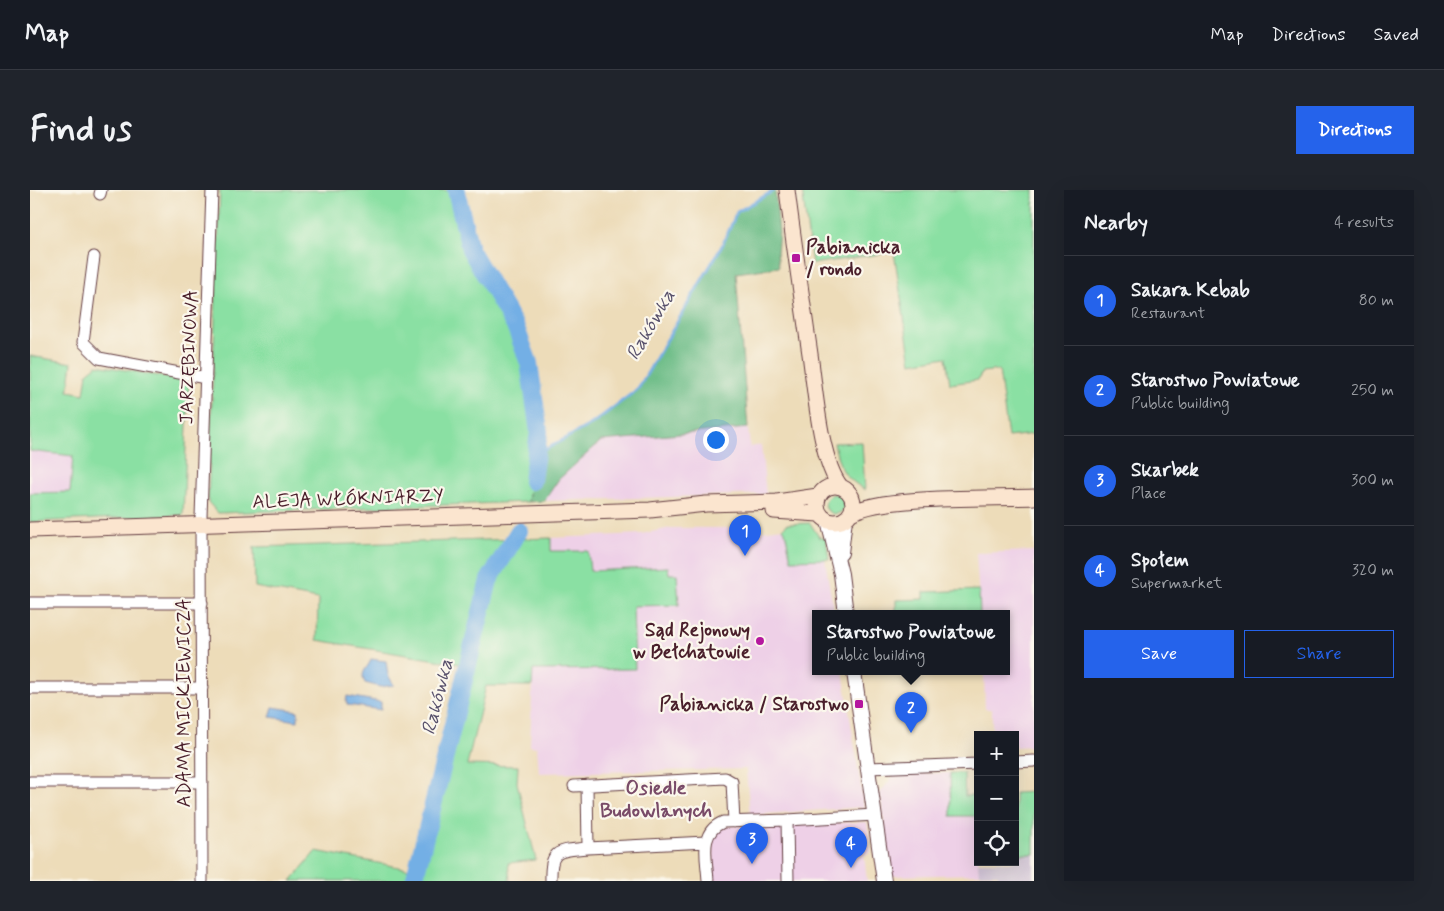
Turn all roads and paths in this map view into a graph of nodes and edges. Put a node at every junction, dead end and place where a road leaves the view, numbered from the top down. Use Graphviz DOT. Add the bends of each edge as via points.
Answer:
graph roads {
  1 [pos="212,190"];
  2 [pos="787,190"];
  3 [pos="94,257"];
  4 [pos="206,378"];
  5 [pos="818,410"];
  6 [pos="846,491"];
  7 [pos="821,493"];
  8 [pos="1034,498"];
  9 [pos="899,502"];
  10 [pos="668,509"];
  11 [pos="848,516"];
  12 [pos="823,518"];
  13 [pos="201,524"];
  14 [pos="30,530"];
  15 [pos="841,574"];
  16 [pos="30,603"];
  17 [pos="202,603"];
  18 [pos="846,610"];
  19 [pos="854,675"];
  20 [pos="30,688"];
  21 [pos="202,688"];
  22 [pos="1034,761"];
  23 [pos="1019,762"];
  24 [pos="974,764"];
  25 [pos="868,768"];
  26 [pos="30,782"];
  27 [pos="202,782"];
  28 [pos="587,785"];
  29 [pos="574,786"];
  30 [pos="875,814"];
  31 [pos="787,820"];
  32 [pos="734,822"];
  33 [pos="706,842"];
  34 [pos="588,848"];
  35 [pos="202,881"];
  36 [pos="551,881"];
  37 [pos="708,881"];
  38 [pos="788,881"];
  39 [pos="881,881"];
  1 -- 4 [label="street, JARZĘBINOWA"];
  2 -- 5 [label="main road"];
  3 -- 4 [label="street" via="83,342 99,358"];
  4 -- 13 [label="street, JARZĘBINOWA"];
  5 -- 6 [label="main road" via="829,461 836,480"];
  5 -- 7 [label="main road"];
  6 -- 7 [label="main road" via="829,487"];
  6 -- 9 [label="main road"];
  6 -- 11 [label="main road" via="853,505"];
  7 -- 10 [label="main road, ALEJA WŁÓKNIARZY" via="778,502 706,504"];
  7 -- 12 [label="main road" via="816,502"];
  8 -- 9 [label="main road"];
  9 -- 11 [label="main road" via="859,508"];
  10 -- 12 [label="main road, ALEJA WŁÓKNIARZY" via="799,511"];
  10 -- 13 [label="main road, ALEJA WŁÓKNIARZY"];
  11 -- 12 [label="main road" via="838,522"];
  11 -- 15 [label="street" via="842,536"];
  12 -- 15 [label="street"];
  13 -- 14 [label="main road, ALEJA WŁÓKNIARZY"];
  13 -- 17 [label="street, ADAMA MICKIEWICZA"];
  15 -- 18 [label="street"];
  16 -- 17 [label="street"];
  17 -- 21 [label="street, ADAMA MICKIEWICZA"];
  19 -- 25 [label="street"];
  20 -- 21 [label="street"];
  21 -- 27 [label="street, ADAMA MICKIEWICZA"];
  22 -- 23 [label="street"];
  24 -- 25 [label="street"];
  25 -- 30 [label="street"];
  26 -- 27 [label="street"];
  27 -- 35 [label="street, ADAMA MICKIEWICZA"];
  28 -- 29 [label="street"];
  28 -- 32 [label="street" via="724,778 732,782"];
  28 -- 34 [label="street"];
  30 -- 31 [label="street"];
  30 -- 39 [label="street"];
  31 -- 32 [label="street"];
  31 -- 38 [label="street"];
  32 -- 33 [label="street" via="716,825 707,834"];
  33 -- 34 [label="street"];
  33 -- 37 [label="street"];
  34 -- 36 [label="street" via="555,855 550,863"];
}
